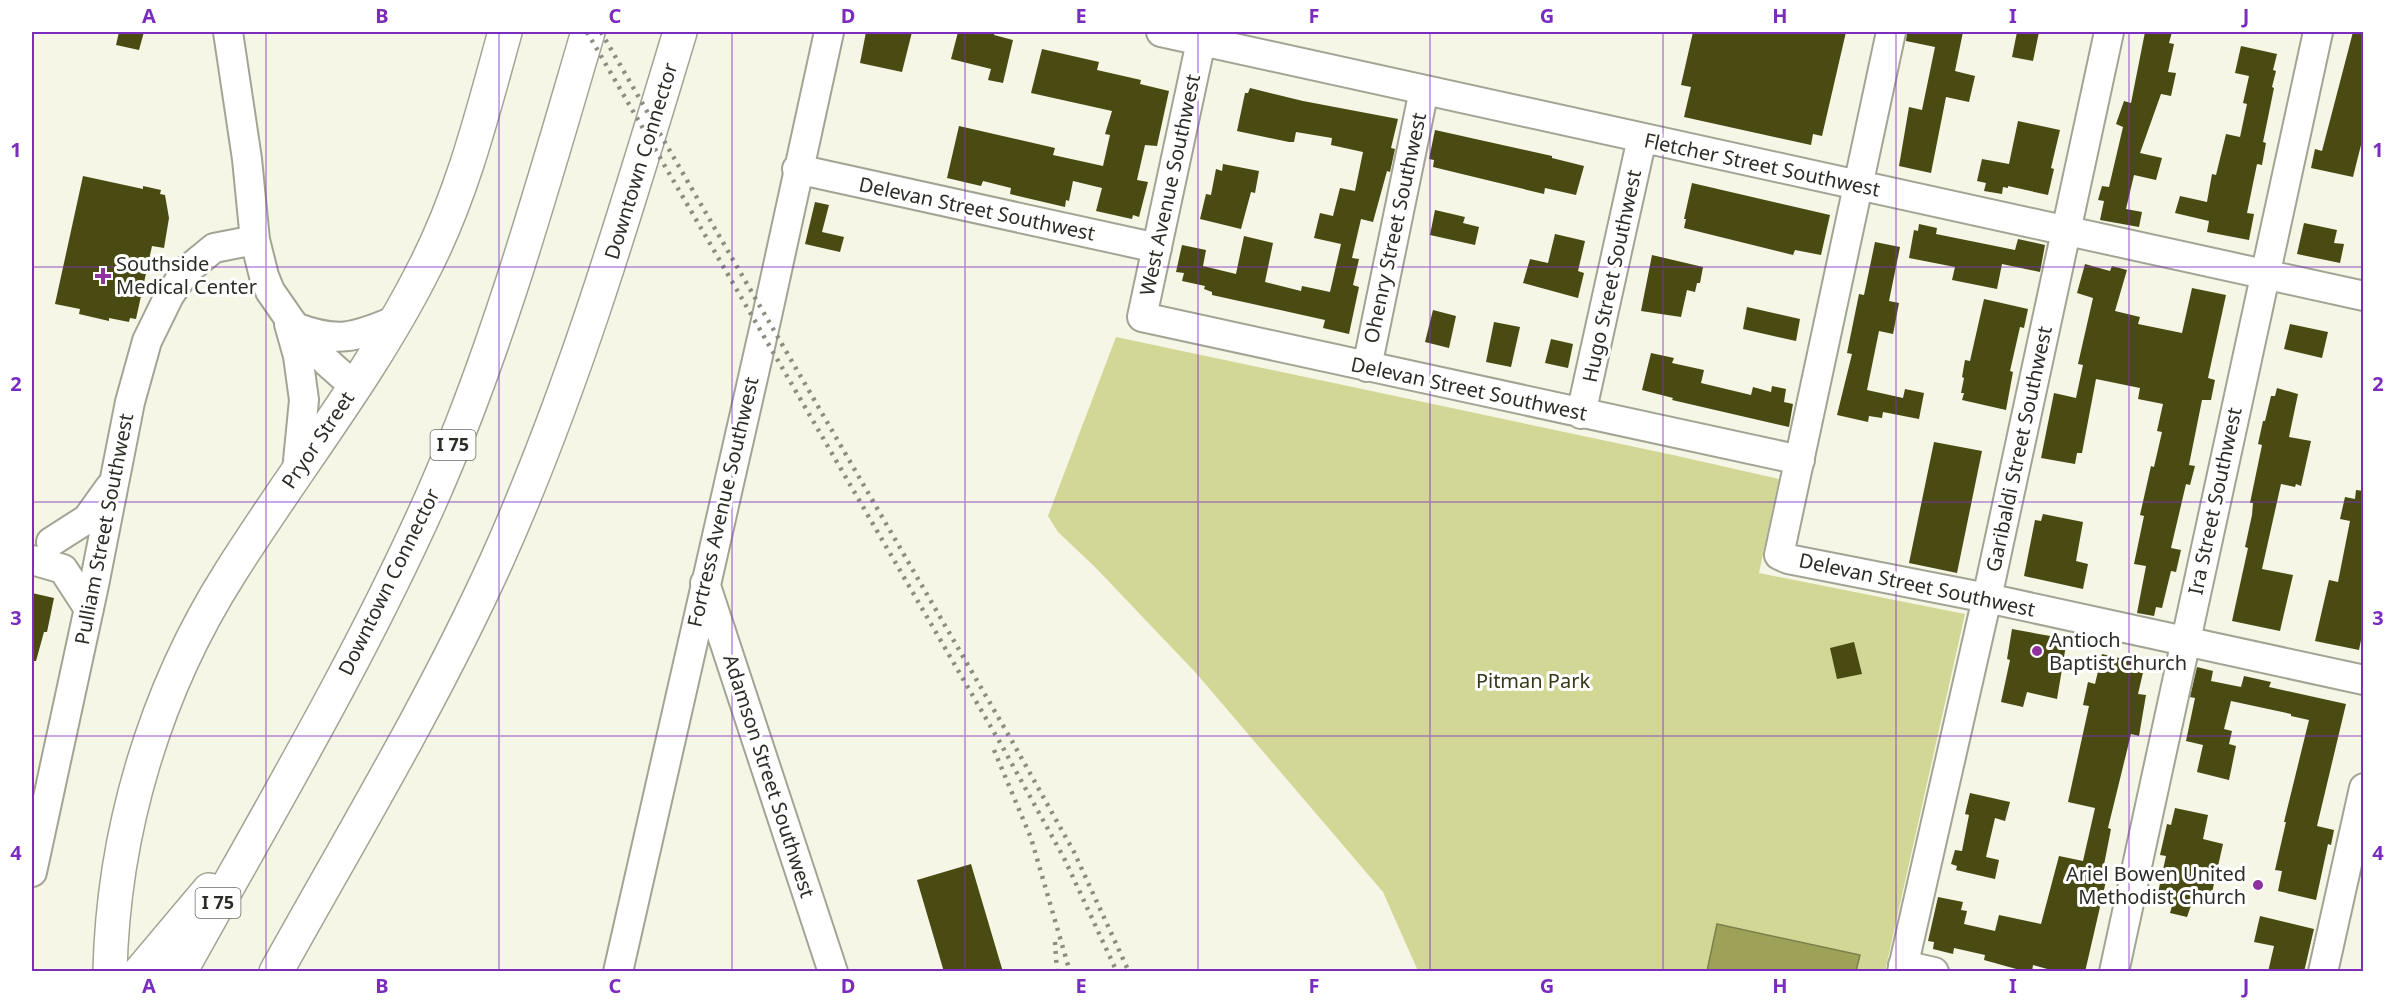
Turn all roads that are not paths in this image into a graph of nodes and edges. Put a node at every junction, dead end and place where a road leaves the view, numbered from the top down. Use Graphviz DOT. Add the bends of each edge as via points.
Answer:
graph roads {
  1 [pos="228,32"];
  2 [pos="505,32"];
  3 [pos="588,32"];
  4 [pos="680,32"];
  5 [pos="828,32"];
  6 [pos="1161,32"];
  7 [pos="1891,32"];
  8 [pos="2109,32"];
  9 [pos="2318,32"];
  10 [pos="1202,36"];
  11 [pos="1424,90"];
  12 [pos="1642,138"];
  13 [pos="797,169"];
  14 [pos="1858,186"];
  15 [pos="2065,232"];
  16 [pos="255,240"];
  17 [pos="1157,248"];
  18 [pos="2264,275"];
  19 [pos="2364,297"];
  20 [pos="394,321"];
  21 [pos="291,322"];
  22 [pos="1234,338"];
  23 [pos="1367,367"];
  24 [pos="354,386"];
  25 [pos="1581,414"];
  26 [pos="1800,460"];
  27 [pos="297,471"];
  28 [pos="115,480"];
  29 [pos="102,544"];
  30 [pos="38,548"];
  31 [pos="705,581"];
  32 [pos="1987,598"];
  33 [pos="89,609"];
  34 [pos="2185,642"];
  35 [pos="2364,680"];
  36 [pos="2364,788"];
  37 [pos="257,834"];
  38 [pos="32,872"];
  39 [pos="1902,968"];
  40 [pos="110,972"];
  41 [pos="140,972"];
  42 [pos="180,972"];
  43 [pos="276,972"];
  44 [pos="618,972"];
  45 [pos="833,972"];
  46 [pos="1934,972"];
  47 [pos="2114,972"];
  48 [pos="2323,972"];
  1 -- 16 [label="street"];
  2 -- 20 [label="main road, Pryor Street" via="461,182 426,266"];
  3 -- 37 [label="main road, Downtown Connector / I 75" via="525,243 473,394 432,495 355,654"];
  4 -- 43 [label="main road, Downtown Connector" via="584,341 519,509 429,696"];
  5 -- 13 [label="street, Fortress Avenue Southwest"];
  6 -- 10 [label="street, Fletcher Street Southwest"];
  7 -- 14 [label="street"];
  8 -- 15 [label="street, Garibaldi Street Southwest"];
  9 -- 18 [label="street, Ira Street Southwest"];
  10 -- 11 [label="street, Fletcher Street Southwest"];
  10 -- 17 [label="street, West Avenue Southwest"];
  11 -- 12 [label="street, Fletcher Street Southwest"];
  11 -- 23 [label="street, Ohenry Street Southwest"];
  12 -- 14 [label="street, Fletcher Street Southwest"];
  12 -- 25 [label="street, Hugo Street Southwest"];
  13 -- 17 [label="street, Delevan Street Southwest"];
  13 -- 31 [label="street, Fortress Avenue Southwest"];
  14 -- 15 [label="street, Fletcher Street Southwest"];
  14 -- 26 [label="street"];
  15 -- 18 [label="street, Fletcher Street Southwest"];
  15 -- 32 [label="street, Garibaldi Street Southwest"];
  16 -- 21 [label="street" via="270,291"];
  16 -- 28 [label="street, Pulliam Street Southwest" via="214,248 186,271 169,296 147,341"];
  17 -- 22 [label="street, West Avenue Southwest" via="1142,317"];
  18 -- 19 [label="street, Fletcher Street Southwest"];
  18 -- 34 [label="street, Ira Street Southwest"];
  20 -- 21 [label="street" via="364,334 339,338 314,334"];
  20 -- 24 [label="main road, Pryor Street"];
  21 -- 24 [label="street"];
  21 -- 27 [label="street" via="304,400"];
  22 -- 23 [label="street, Delevan Street Southwest"];
  23 -- 25 [label="street, Delevan Street Southwest"];
  24 -- 27 [label="main road, Pryor Street"];
  25 -- 26 [label="street, Delevan Street Southwest"];
  26 -- 32 [label="street, Delevan Street Southwest" via="1779,555"];
  27 -- 40 [label="main road, Pryor Street" via="228,575 163,708 122,846"];
  28 -- 29 [label="street, Pulliam Street Southwest"];
  28 -- 30 [label="street" via="87,519"];
  29 -- 30 [label="street"];
  29 -- 33 [label="street, Pulliam Street Southwest"];
  30 -- 33 [label="street" via="63,569"];
  31 -- 44 [label="street, Fortress Avenue Southwest"];
  31 -- 45 [label="street, Adamson Street Southwest"];
  32 -- 34 [label="street, Delevan Street Southwest"];
  32 -- 39 [label="street, Garibaldi Street Southwest"];
  33 -- 38 [label="street, Pulliam Street Southwest"];
  34 -- 35 [label="street, Delevan Street Southwest"];
  34 -- 47 [label="street, Ira Street Southwest"];
  36 -- 48 [label="street"];
  37 -- 41 [label="main road"];
  37 -- 42 [label="main road, Downtown Connector / I 75"];
  39 -- 46 [label="street"];
}
